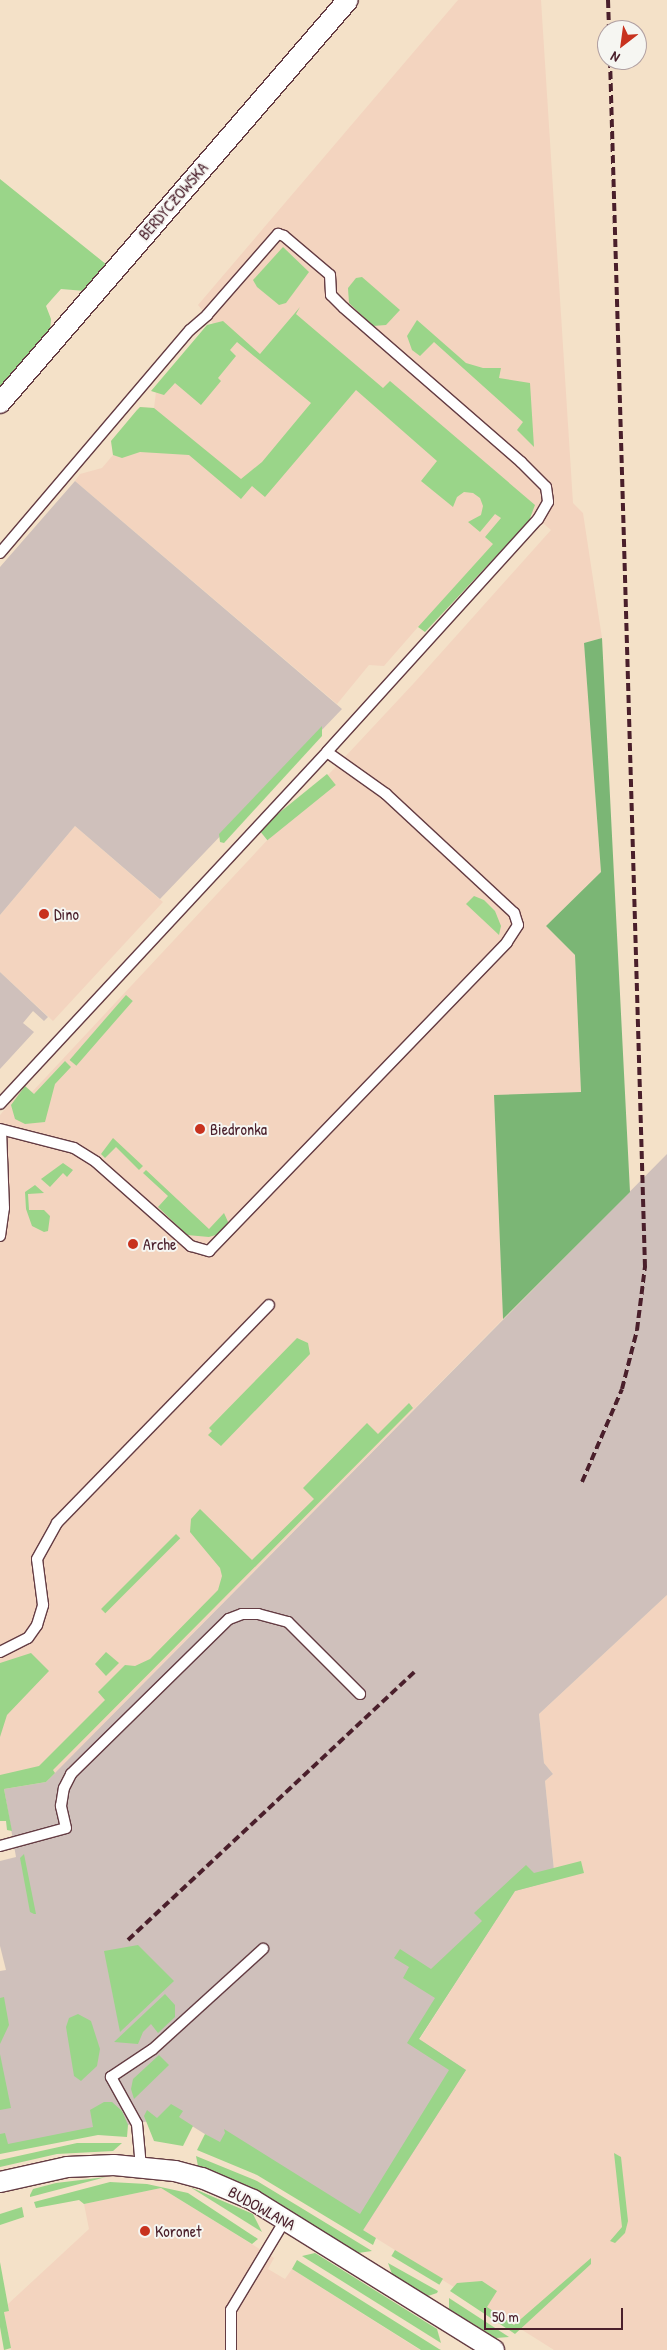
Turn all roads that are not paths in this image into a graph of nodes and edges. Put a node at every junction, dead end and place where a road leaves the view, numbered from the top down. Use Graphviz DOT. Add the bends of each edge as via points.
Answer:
graph roads {
  1 [pos="348,0"];
  2 [pos="0,403"];
  3 [pos="0,553"];
  4 [pos="327,752"];
  5 [pos="0,1104"];
  6 [pos="0,1130"];
  7 [pos="0,1236"];
  8 [pos="269,1305"];
  9 [pos="0,1652"];
  10 [pos="360,1694"];
  11 [pos="0,1846"];
  12 [pos="263,1949"];
  13 [pos="141,2166"];
  14 [pos="0,2182"];
  15 [pos="285,2220"];
  16 [pos="232,2350"];
  17 [pos="494,2350"];
  1 -- 2 [label="street, BERDYCZOWSKA"];
  3 -- 4 [label="lane" via="274,236 284,236 330,275 331,295 344,308 546,487 548,502 538,519"];
  4 -- 5 [label="lane"];
  4 -- 6 [label="lane" via="386,794 514,913 518,925 507,942 209,1251 191,1246 96,1162 74,1148"];
  6 -- 7 [label="lane" via="4,1208"];
  8 -- 9 [label="lane" via="57,1523 37,1559 43,1605 37,1625 28,1638"];
  10 -- 11 [label="lane" via="288,1622 258,1614 236,1616 71,1774 64,1788 61,1806 66,1828"];
  12 -- 13 [label="lane" via="153,2049 111,2077 137,2124"];
  13 -- 14 [label="street, BUDOWLANA" via="68,2167"];
  13 -- 15 [label="street, BUDOWLANA" via="175,2171 228,2188"];
  15 -- 16 [label="lane" via="231,2310"];
  15 -- 17 [label="street, BUDOWLANA"];
}
